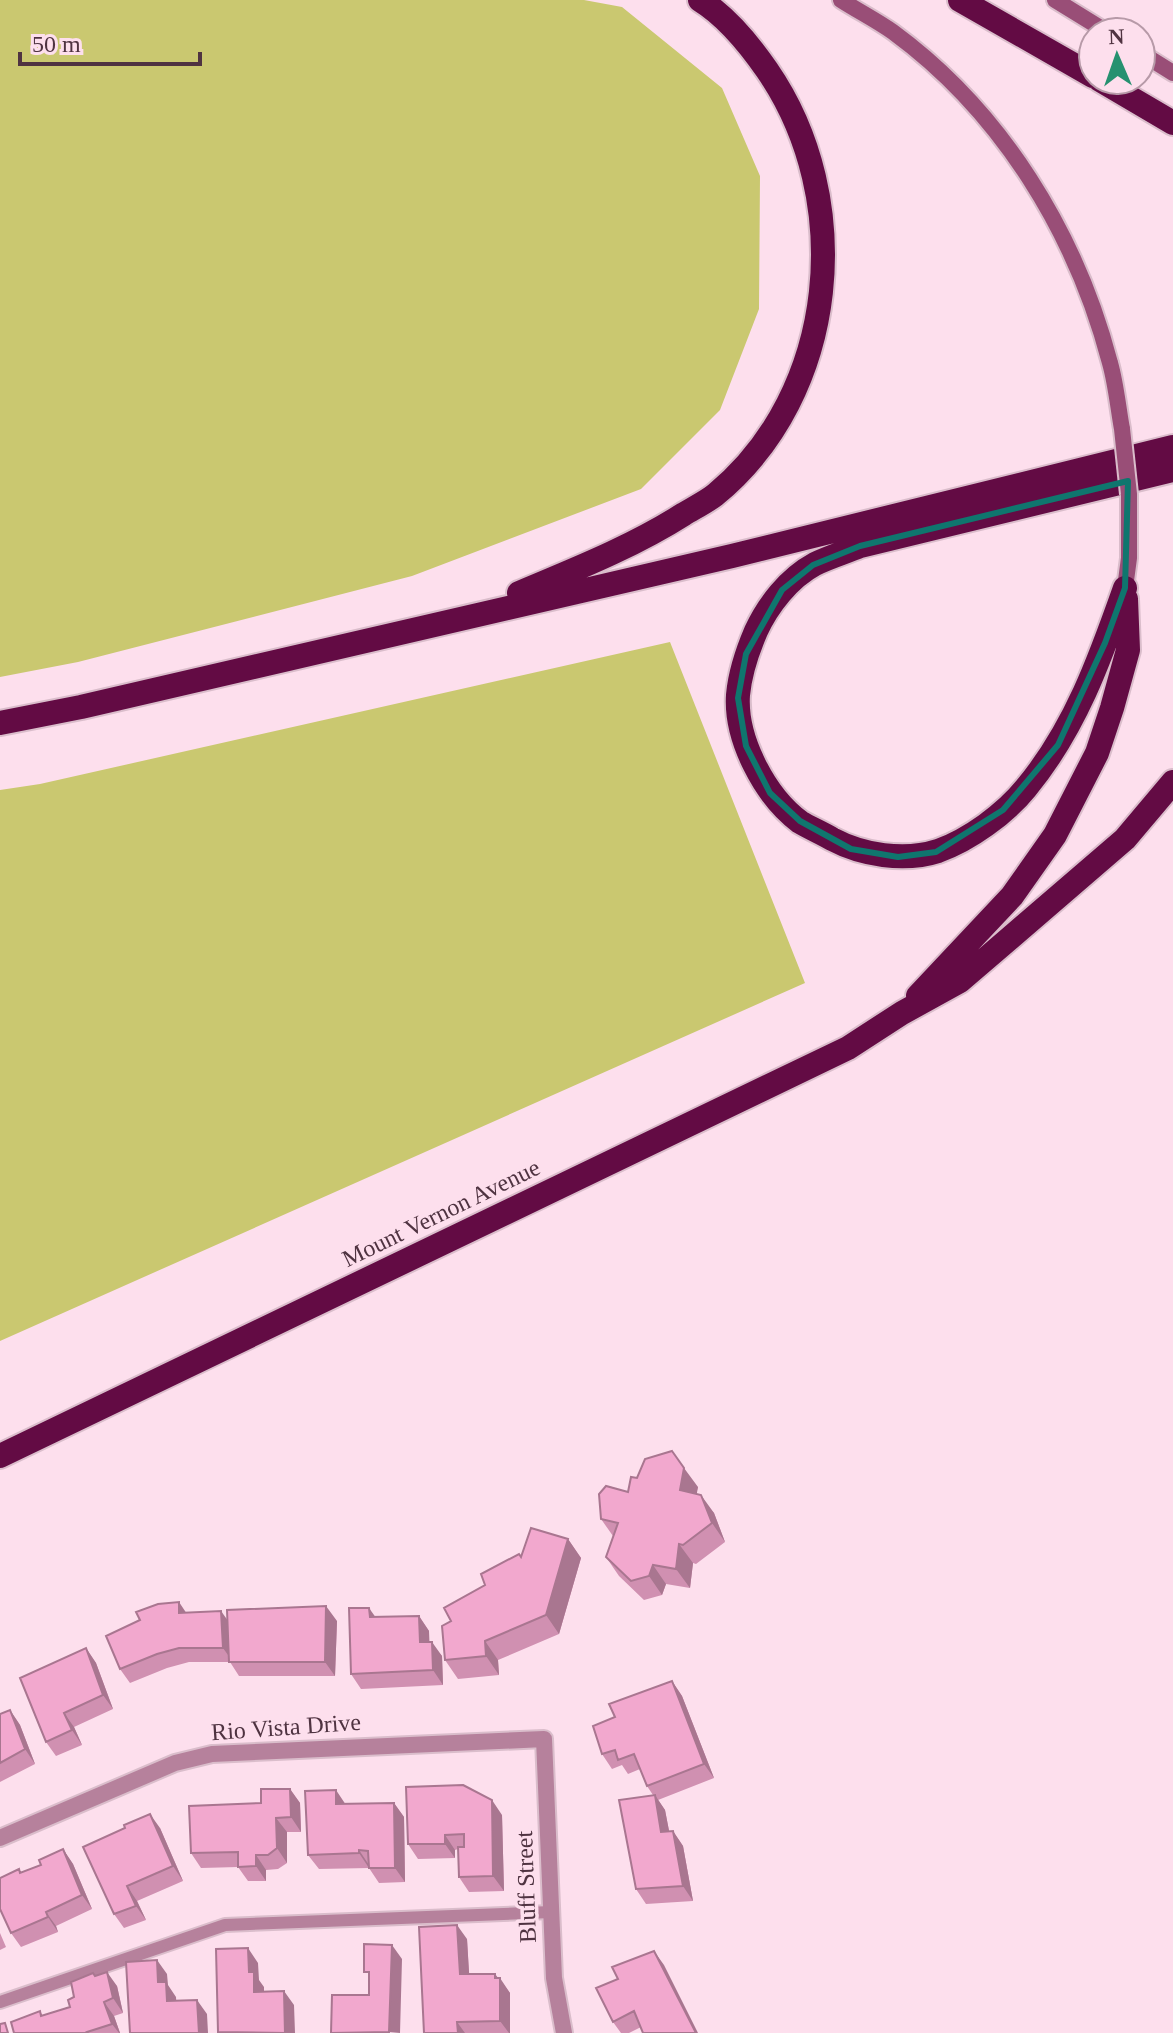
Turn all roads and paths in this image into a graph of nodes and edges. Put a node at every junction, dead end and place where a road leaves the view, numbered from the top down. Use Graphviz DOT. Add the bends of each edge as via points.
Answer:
graph roads {
  1 [pos="700,0"];
  2 [pos="841,0"];
  3 [pos="960,0"];
  4 [pos="1055,0"];
  5 [pos="1081,16"];
  6 [pos="1077,67"];
  7 [pos="1127,96"];
  8 [pos="1173,123"];
  9 [pos="1173,447"];
  10 [pos="1173,470"];
  11 [pos="1125,588"];
  12 [pos="253,666"];
  13 [pos="0,723"];
  14 [pos="1173,782"];
  15 [pos="902,1013"];
  16 [pos="0,1456"];
  17 [pos="544,1739"];
  18 [pos="0,1838"];
  19 [pos="551,1912"];
  20 [pos="0,2002"];
  21 [pos="564,2033"];
  1 -- 12 [label="highway" via="752,49 778,86 797,122 820,204 822,296 797,384 776,424 714,495 648,537 599,560 517,593"];
  2 -- 11 [label="main road, bridge" via="893,32 954,83 1011,149 1043,199 1085,284 1111,364 1122,429 1129,494"];
  3 -- 6 [label="highway"];
  4 -- 5 [label="main road"];
  7 -- 8 [label="highway"];
  9 -- 12 [label="highway"];
  10 -- 11 [label="highway" via="860,546 813,565 782,590 746,654 738,698 746,746 770,793 800,821 851,849 898,857 936,852 1003,810 1058,745 1083,701"];
  11 -- 15 [label="highway" via="1128,650 1116,694 1097,753 1055,835 1012,896"];
  12 -- 13 [label="highway"];
  14 -- 15 [label="highway" via="1125,839 1022,929 960,981"];
  15 -- 16 [label="highway, Mount Vernon Avenue" via="848,1048"];
  17 -- 18 [label="street, Rio Vista Drive" via="212,1754 175,1763"];
  17 -- 19 [label="street, Bluff Street"];
  19 -- 20 [label="lane" via="225,1925"];
  19 -- 21 [label="street, Bluff Street" via="554,1978"];
}
